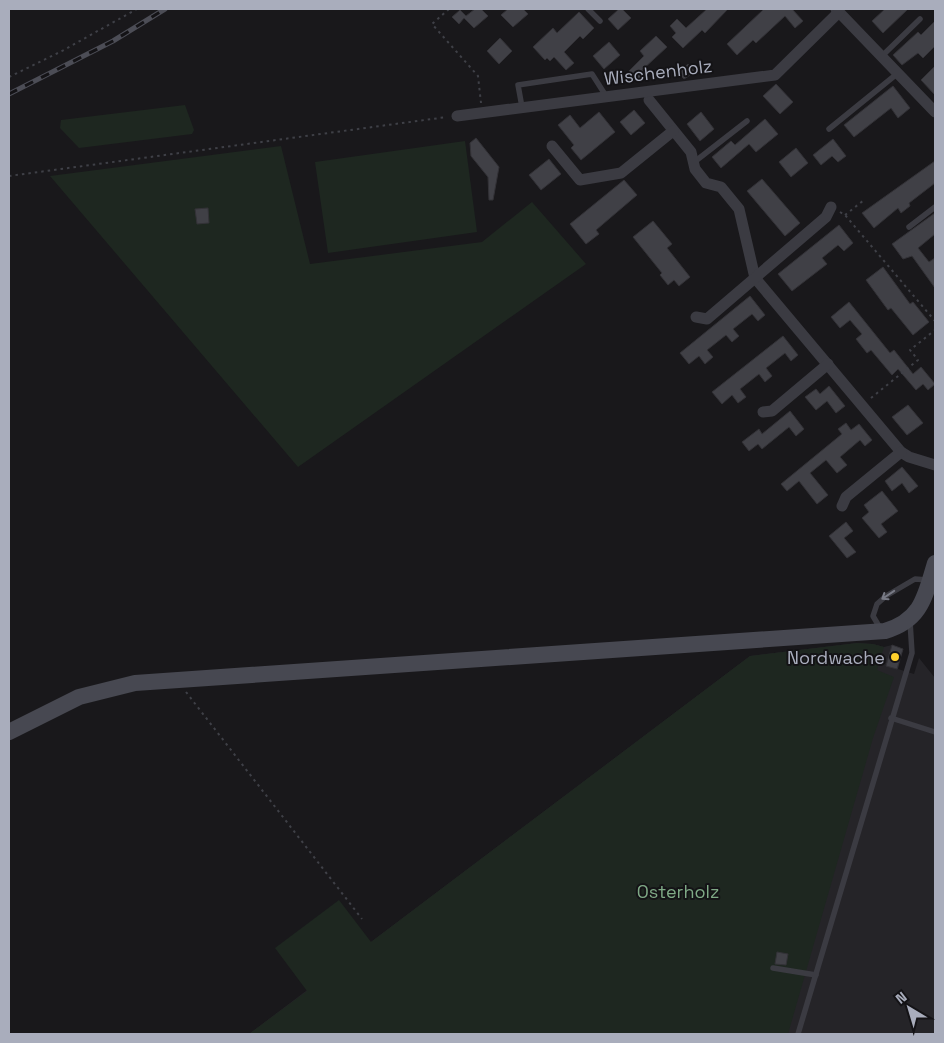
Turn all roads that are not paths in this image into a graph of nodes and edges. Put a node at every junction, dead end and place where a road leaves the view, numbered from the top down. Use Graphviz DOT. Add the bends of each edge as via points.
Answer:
graph roads {
  1 [pos="588,9"];
  2 [pos="838,10"];
  3 [pos="920,19"];
  4 [pos="600,21"];
  5 [pos="882,56"];
  6 [pos="898,73"];
  7 [pos="606,96"];
  8 [pos="649,100"];
  9 [pos="522,107"];
  10 [pos="935,112"];
  11 [pos="457,116"];
  12 [pos="747,121"];
  13 [pos="829,129"];
  14 [pos="673,131"];
  15 [pos="552,146"];
  16 [pos="694,163"];
  17 [pos="830,207"];
  18 [pos="935,207"];
  19 [pos="910,226"];
  20 [pos="755,278"];
  21 [pos="696,317"];
  22 [pos="828,364"];
  23 [pos="763,412"];
  24 [pos="901,452"];
  25 [pos="935,465"];
  26 [pos="842,506"];
  27 [pos="935,562"];
  28 [pos="933,583"];
  29 [pos="910,619"];
  30 [pos="884,632"];
  31 [pos="892,718"];
  32 [pos="9,732"];
  33 [pos="935,732"];
  34 [pos="773,968"];
  35 [pos="816,975"];
  36 [pos="798,1034"];
  1 -- 4 [label="lane"];
  2 -- 5 [label="street"];
  2 -- 7 [label="street, Wischenholz" via="774,74"];
  3 -- 5 [label="lane"];
  5 -- 6 [label="street"];
  6 -- 10 [label="street"];
  6 -- 13 [label="lane"];
  7 -- 9 [label="street, Wischenholz"];
  7 -- 9 [label="lane" via="592,74 518,85"];
  8 -- 14 [label="street"];
  9 -- 11 [label="street, Wischenholz"];
  12 -- 16 [label="lane"];
  14 -- 15 [label="street" via="621,174 580,180"];
  14 -- 16 [label="street" via="691,152"];
  16 -- 20 [label="street" via="706,183 721,188 739,209"];
  17 -- 20 [label="street" via="826,217"];
  18 -- 19 [label="lane"];
  20 -- 21 [label="street" via="707,319"];
  20 -- 22 [label="street"];
  22 -- 23 [label="street" via="772,411"];
  22 -- 24 [label="street"];
  24 -- 25 [label="street"];
  24 -- 26 [label="street" via="846,497"];
  27 -- 28 [label="main road"];
  28 -- 29 [label="main road" via="922,605"];
  28 -- 30 [label="lane, one-way" via="923,578 915,579 877,604 873,616"];
  29 -- 30 [label="main road"];
  29 -- 31 [label="lane" via="912,653"];
  30 -- 32 [label="main road" via="135,682 79,697"];
  31 -- 33 [label="lane"];
  31 -- 35 [label="lane"];
  34 -- 35 [label="lane"];
  35 -- 36 [label="lane"];
}
